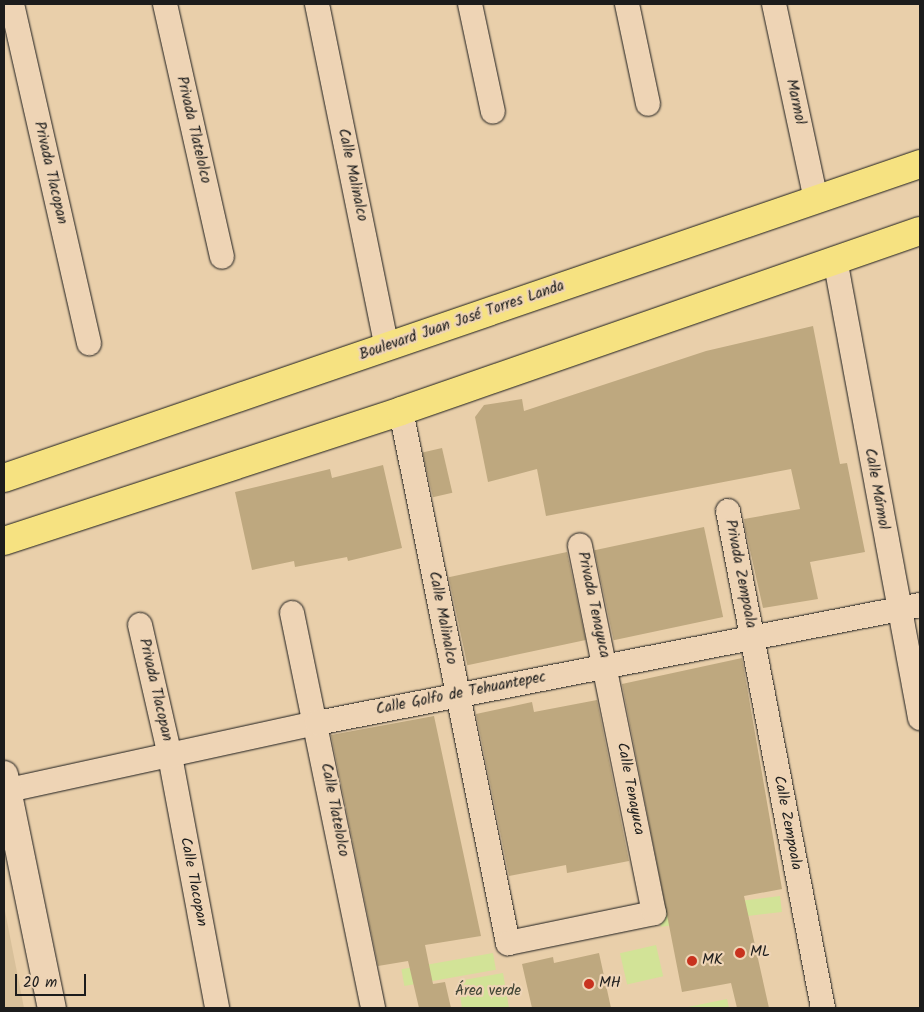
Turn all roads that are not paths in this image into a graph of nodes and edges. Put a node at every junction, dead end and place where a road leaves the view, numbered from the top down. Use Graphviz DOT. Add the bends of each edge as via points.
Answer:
graph roads {
  1 [pos="12,4"];
  2 [pos="165,4"];
  3 [pos="317,4"];
  4 [pos="470,4"];
  5 [pos="627,4"];
  6 [pos="774,4"];
  7 [pos="648,104"];
  8 [pos="493,112"];
  9 [pos="920,164"];
  10 [pos="816,200"];
  11 [pos="920,231"];
  12 [pos="222,256"];
  13 [pos="834,259"];
  14 [pos="89,342"];
  15 [pos="387,347"];
  16 [pos="401,411"];
  17 [pos="4,478"];
  18 [pos="728,511"];
  19 [pos="30,532"];
  20 [pos="4,541"];
  21 [pos="580,545"];
  22 [pos="4,563"];
  23 [pos="909,607"];
  24 [pos="292,613"];
  25 [pos="140,625"];
  26 [pos="752,638"];
  27 [pos="605,666"];
  28 [pos="457,695"];
  29 [pos="920,718"];
  30 [pos="317,723"];
  31 [pos="170,756"];
  32 [pos="5,785"];
  33 [pos="508,943"];
  34 [pos="52,1008"];
  35 [pos="217,1008"];
  36 [pos="373,1008"];
  37 [pos="823,1008"];
  1 -- 14 [label="street, Privada Tlacopan"];
  2 -- 12 [label="street, Privada Tlatelolco"];
  3 -- 15 [label="street, Calle Malinalco"];
  4 -- 8 [label="street"];
  5 -- 7 [label="street"];
  6 -- 10 [label="street, Marmol"];
  9 -- 10 [label="main road, Boulevard Juan José Torres Landa"];
  10 -- 15 [label="main road, Boulevard Juan José Torres Landa"];
  11 -- 13 [label="main road"];
  13 -- 16 [label="main road"];
  13 -- 23 [label="street, Calle Mármol"];
  15 -- 17 [label="main road, Boulevard Juan José Torres Landa"];
  16 -- 19 [label="main road"];
  16 -- 28 [label="street, Calle Malinalco"];
  18 -- 26 [label="street, Privada Zempoala"];
  19 -- 20 [label="main road"];
  19 -- 22 [label="main road"];
  21 -- 27 [label="street, Privada Tenayuca"];
  23 -- 26 [label="street, Calle Golfo de Tehuantepec"];
  23 -- 29 [label="street, Calle Mármol"];
  24 -- 30 [label="street, Calle Tlatelolco"];
  25 -- 31 [label="street, Privada Tlacopan"];
  26 -- 27 [label="street, Calle Golfo de Tehuantepec"];
  26 -- 37 [label="street, Calle Zempoala"];
  27 -- 28 [label="street, Calle Golfo de Tehuantepec"];
  27 -- 33 [label="street, Calle Tenayuca" via="654,913"];
  28 -- 30 [label="street, Calle Golfo de Tehuantepec"];
  28 -- 33 [label="street, Calle Malinalco"];
  30 -- 31 [label="street, Calle Golfo de Tehuantepec"];
  30 -- 36 [label="street, Calle Tlatelolco"];
  31 -- 32 [label="street, Calle Golfo de Tehuantepec"];
  31 -- 35 [label="street, Calle Tlacopan"];
  32 -- 34 [label="street"];
}
